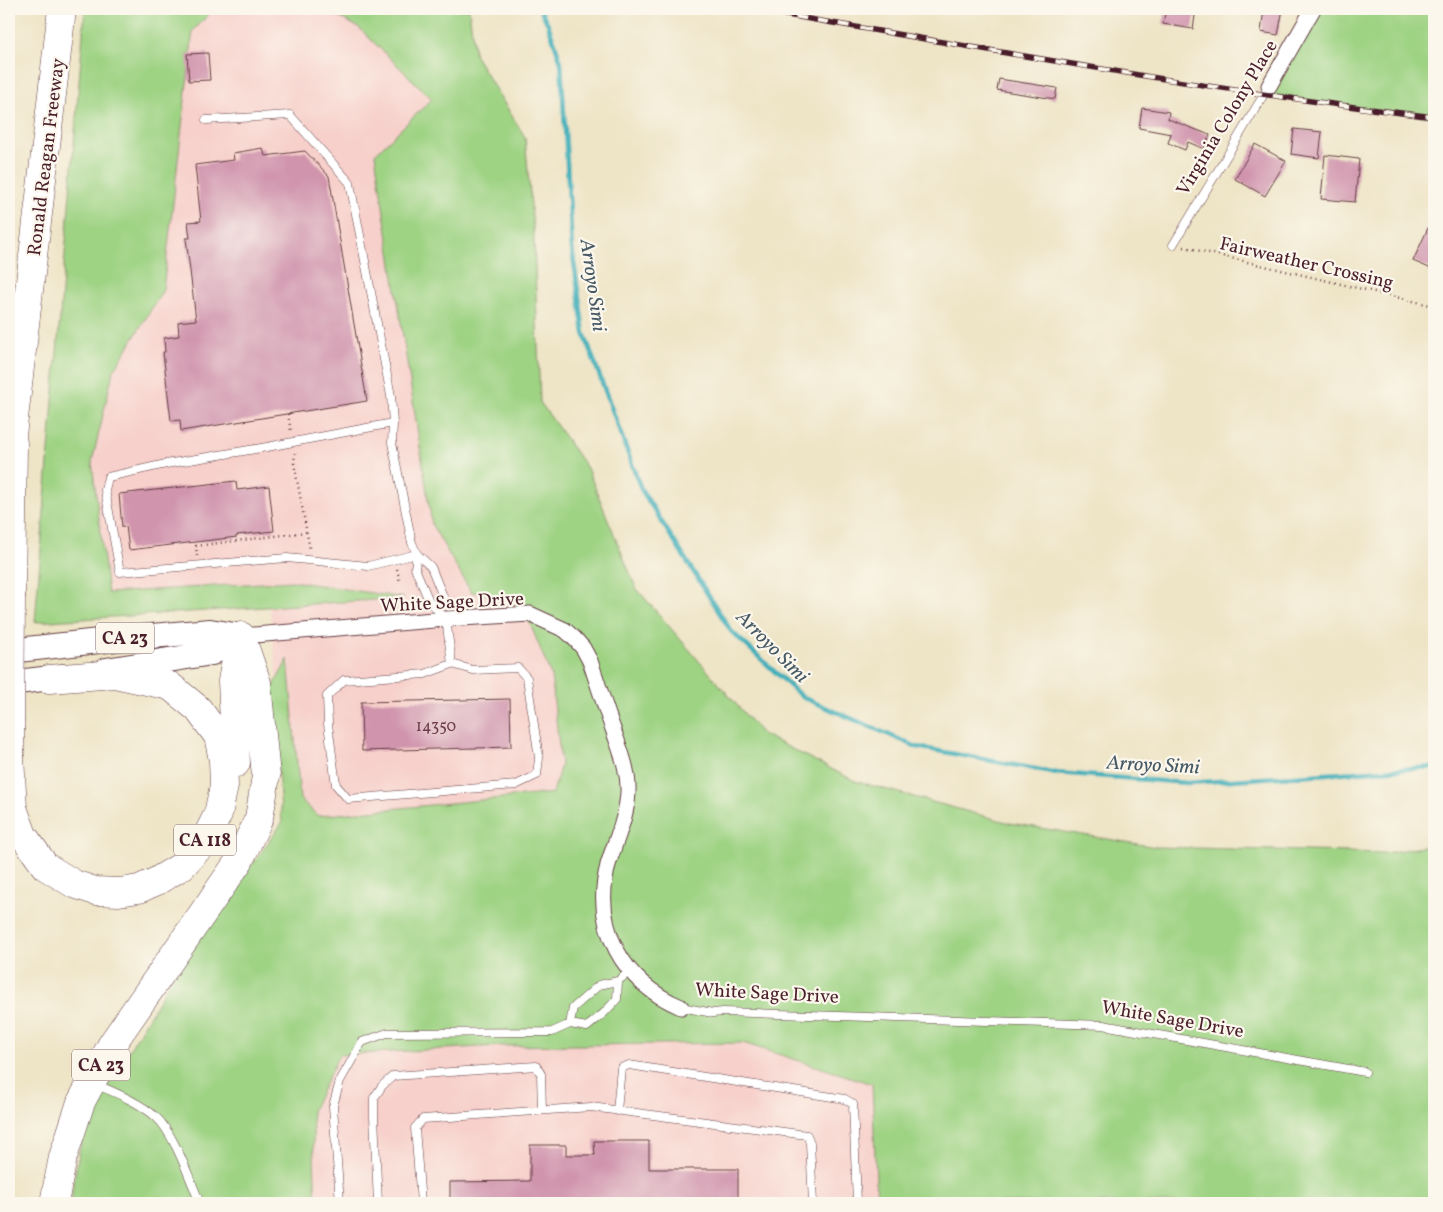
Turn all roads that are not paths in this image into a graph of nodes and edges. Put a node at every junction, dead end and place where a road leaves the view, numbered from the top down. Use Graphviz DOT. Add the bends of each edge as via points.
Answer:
graph roads {
  1 [pos="62,9"];
  2 [pos="1313,9"];
  3 [pos="1269,86"];
  4 [pos="206,120"];
  5 [pos="1173,245"];
  6 [pos="393,422"];
  7 [pos="13,424"];
  8 [pos="9,461"];
  9 [pos="417,554"];
  10 [pos="442,614"];
  11 [pos="241,636"];
  12 [pos="9,651"];
  13 [pos="452,664"];
  14 [pos="49,679"];
  15 [pos="9,683"];
  16 [pos="218,814"];
  17 [pos="630,971"];
  18 [pos="618,981"];
  19 [pos="681,1007"];
  20 [pos="570,1024"];
  21 [pos="1365,1072"];
  22 [pos="91,1083"];
  23 [pos="542,1110"];
  24 [pos="617,1111"];
  25 [pos="54,1203"];
  26 [pos="200,1203"];
  27 [pos="340,1203"];
  28 [pos="378,1203"];
  29 [pos="421,1203"];
  30 [pos="812,1203"];
  31 [pos="857,1203"];
  1 -- 7 [label="highway, Ronald Reagan Freeway / CA 118"];
  2 -- 3 [label="street, Virginia Colony Place"];
  3 -- 5 [label="lane, Virginia Colony Place"];
  4 -- 6 [label="lane" via="290,115 350,183 391,396"];
  6 -- 9 [label="lane" via="392,443"];
  6 -- 9 [label="lane" via="108,477 105,490 120,572 287,558 368,566"];
  7 -- 8 [label="highway"];
  7 -- 16 [label="highway, CA 118, bridge" via="10,758 13,808 23,835 45,866 74,884 95,891 119,892 139,889 182,866 204,842"];
  9 -- 10 [label="lane" via="415,568 429,601"];
  9 -- 10 [label="lane" via="431,567 444,598"];
  10 -- 11 [label="street, White Sage Drive"];
  10 -- 13 [label="lane"];
  10 -- 17 [label="street, White Sage Drive" via="530,614 565,630 583,648 590,661 627,777 624,817 608,865 604,902 610,936"];
  11 -- 12 [label="main road, CA 23" via="210,631"];
  11 -- 14 [label="main road" via="212,653"];
  11 -- 16 [label="highway" via="232,681 236,769"];
  11 -- 22 [label="highway, CA 23" via="257,683 263,738 266,776 258,818 239,861 112,1044"];
  13 -- 13 [label="lane" via="473,670 518,668 526,678 539,758 537,775 516,785 348,799 336,785 327,696 344,680 425,674"];
  14 -- 15 [label="main road, CA 118"];
  14 -- 16 [label="highway, CA 118" via="115,674 170,686 198,709 218,736 224,786"];
  17 -- 18 [label="lane"];
  17 -- 19 [label="street, White Sage Drive" via="659,997"];
  18 -- 20 [label="lane" via="599,985 573,1008"];
  18 -- 20 [label="lane" via="617,999 604,1013 587,1026"];
  19 -- 21 [label="lane, White Sage Drive" via="714,1013 1103,1025"];
  20 -- 27 [label="lane" via="552,1032 387,1033 362,1042 340,1081 333,1106"];
  22 -- 25 [label="highway, CA 23" via="80,1102 63,1157"];
  22 -- 26 [label="lane" via="123,1096 157,1118 172,1139"];
  23 -- 24 [label="lane" via="591,1107"];
  23 -- 28 [label="lane" via="541,1074 536,1066 393,1076 374,1098"];
  23 -- 29 [label="lane" via="423,1119 415,1128"];
  24 -- 30 [label="lane" via="806,1135 810,1142"];
  24 -- 31 [label="lane" via="621,1068 628,1065 845,1099 853,1104"];
}
